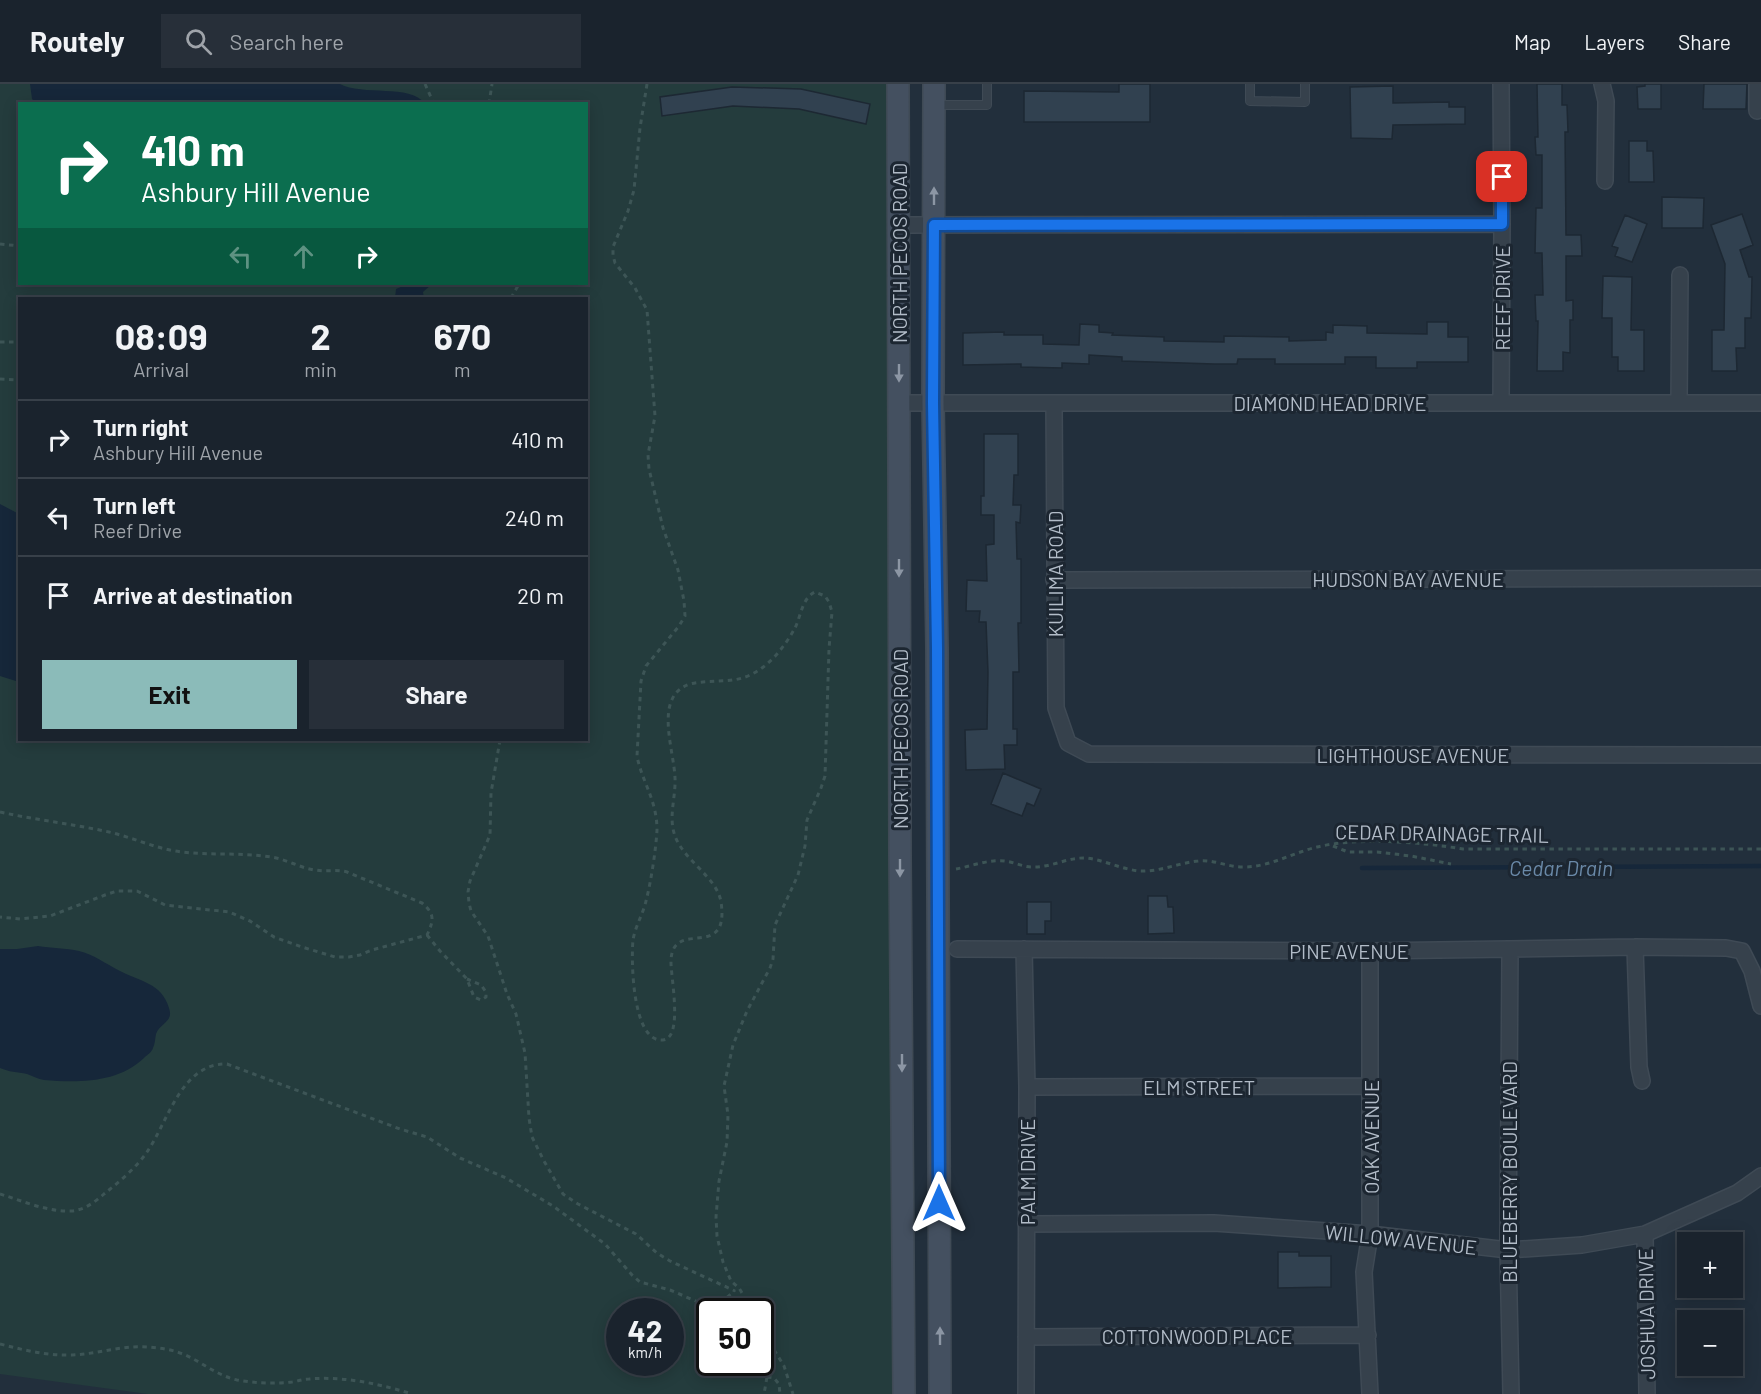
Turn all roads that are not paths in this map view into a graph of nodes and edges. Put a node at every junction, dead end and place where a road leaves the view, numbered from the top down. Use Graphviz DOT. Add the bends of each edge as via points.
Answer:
graph roads {
  1 [pos="898,84"];
  2 [pos="934,84"];
  3 [pos="987,84"];
  4 [pos="1250,84"];
  5 [pos="1305,84"];
  6 [pos="1501,84"];
  7 [pos="1602,84"];
  8 [pos="1759,84"];
  9 [pos="934,105"];
  10 [pos="1756,111"];
  11 [pos="1605,181"];
  12 [pos="1502,224"];
  13 [pos="899,225"];
  14 [pos="934,225"];
  15 [pos="1680,275"];
  16 [pos="899,403"];
  17 [pos="933,403"];
  18 [pos="1501,403"];
  19 [pos="1679,403"];
  20 [pos="1761,403"];
  21 [pos="1054,404"];
  22 [pos="1761,578"];
  23 [pos="1054,580"];
  24 [pos="1068,743"];
  25 [pos="1761,755"];
  26 [pos="1635,947"];
  27 [pos="957,949"];
  28 [pos="1024,949"];
  29 [pos="1510,949"];
  30 [pos="1370,951"];
  31 [pos="1761,1006"];
  32 [pos="1642,1081"];
  33 [pos="1371,1086"];
  34 [pos="1027,1087"];
  35 [pos="1761,1176"];
  36 [pos="1026,1224"];
  37 [pos="1370,1234"];
  38 [pos="1645,1234"];
  39 [pos="1508,1250"];
  40 [pos="1368,1335"];
  41 [pos="1026,1337"];
  42 [pos="904,1394"];
  43 [pos="940,1394"];
  44 [pos="1026,1394"];
  45 [pos="1370,1394"];
  46 [pos="1511,1394"];
  47 [pos="1647,1394"];
  1 -- 13 [label="main road, NORTH PECOS ROAD"];
  2 -- 9 [label="main road, NORTH PECOS ROAD"];
  3 -- 9 [label="lane" via="987,105"];
  4 -- 5 [label="lane" via="1250,101 1305,102"];
  6 -- 12 [label="street, REEF DRIVE"];
  7 -- 11 [label="street" via="1606,101"];
  8 -- 10 [label="street"];
  14 -- 9 [label="main road, NORTH PECOS ROAD, one-way"];
  12 -- 14 [label="street"];
  12 -- 18 [label="street, REEF DRIVE"];
  13 -- 14 [label="street"];
  13 -- 16 [label="main road, NORTH PECOS ROAD, one-way"];
  14 -- 17 [label="main road, NORTH PECOS ROAD"];
  15 -- 19 [label="street"];
  16 -- 17 [label="street, DIAMOND HEAD DRIVE"];
  16 -- 42 [label="main road, NORTH PECOS ROAD, one-way"];
  17 -- 21 [label="street, DIAMOND HEAD DRIVE"];
  43 -- 17 [label="main road, NORTH PECOS ROAD, one-way"];
  18 -- 19 [label="street, DIAMOND HEAD DRIVE"];
  18 -- 21 [label="street, DIAMOND HEAD DRIVE"];
  19 -- 20 [label="street, DIAMOND HEAD DRIVE"];
  21 -- 23 [label="street, KUILIMA ROAD"];
  22 -- 23 [label="street, HUDSON BAY AVENUE"];
  23 -- 24 [label="street, KUILIMA ROAD" via="1056,708"];
  24 -- 25 [label="street, LIGHTHOUSE AVENUE" via="1089,754"];
  26 -- 29 [label="street, PINE AVENUE"];
  26 -- 31 [label="street, PINE AVENUE" via="1742,951"];
  26 -- 32 [label="street"];
  27 -- 28 [label="street, PINE AVENUE"];
  28 -- 30 [label="street, PINE AVENUE"];
  28 -- 34 [label="street, PALM DRIVE"];
  29 -- 30 [label="street, PINE AVENUE"];
  29 -- 39 [label="street, BLUEBERRY BOULEVARD"];
  30 -- 33 [label="street, OAK AVENUE"];
  33 -- 34 [label="street, ELM STREET"];
  33 -- 37 [label="street, OAK AVENUE"];
  34 -- 36 [label="street, PALM DRIVE"];
  35 -- 38 [label="street, WILLOW AVENUE" via="1737,1193"];
  36 -- 37 [label="street, WILLOW AVENUE" via="1214,1223"];
  36 -- 41 [label="street, PALM DRIVE"];
  37 -- 39 [label="street, WILLOW AVENUE"];
  37 -- 40 [label="street, OAK AVENUE" via="1364,1272"];
  38 -- 39 [label="street, WILLOW AVENUE" via="1582,1245"];
  38 -- 47 [label="street, JOSHUA DRIVE"];
  39 -- 46 [label="street, BLUEBERRY BOULEVARD"];
  40 -- 41 [label="street, COTTONWOOD PLACE"];
  40 -- 45 [label="street, OAK AVENUE"];
  41 -- 44 [label="street, PALM DRIVE"];
}
